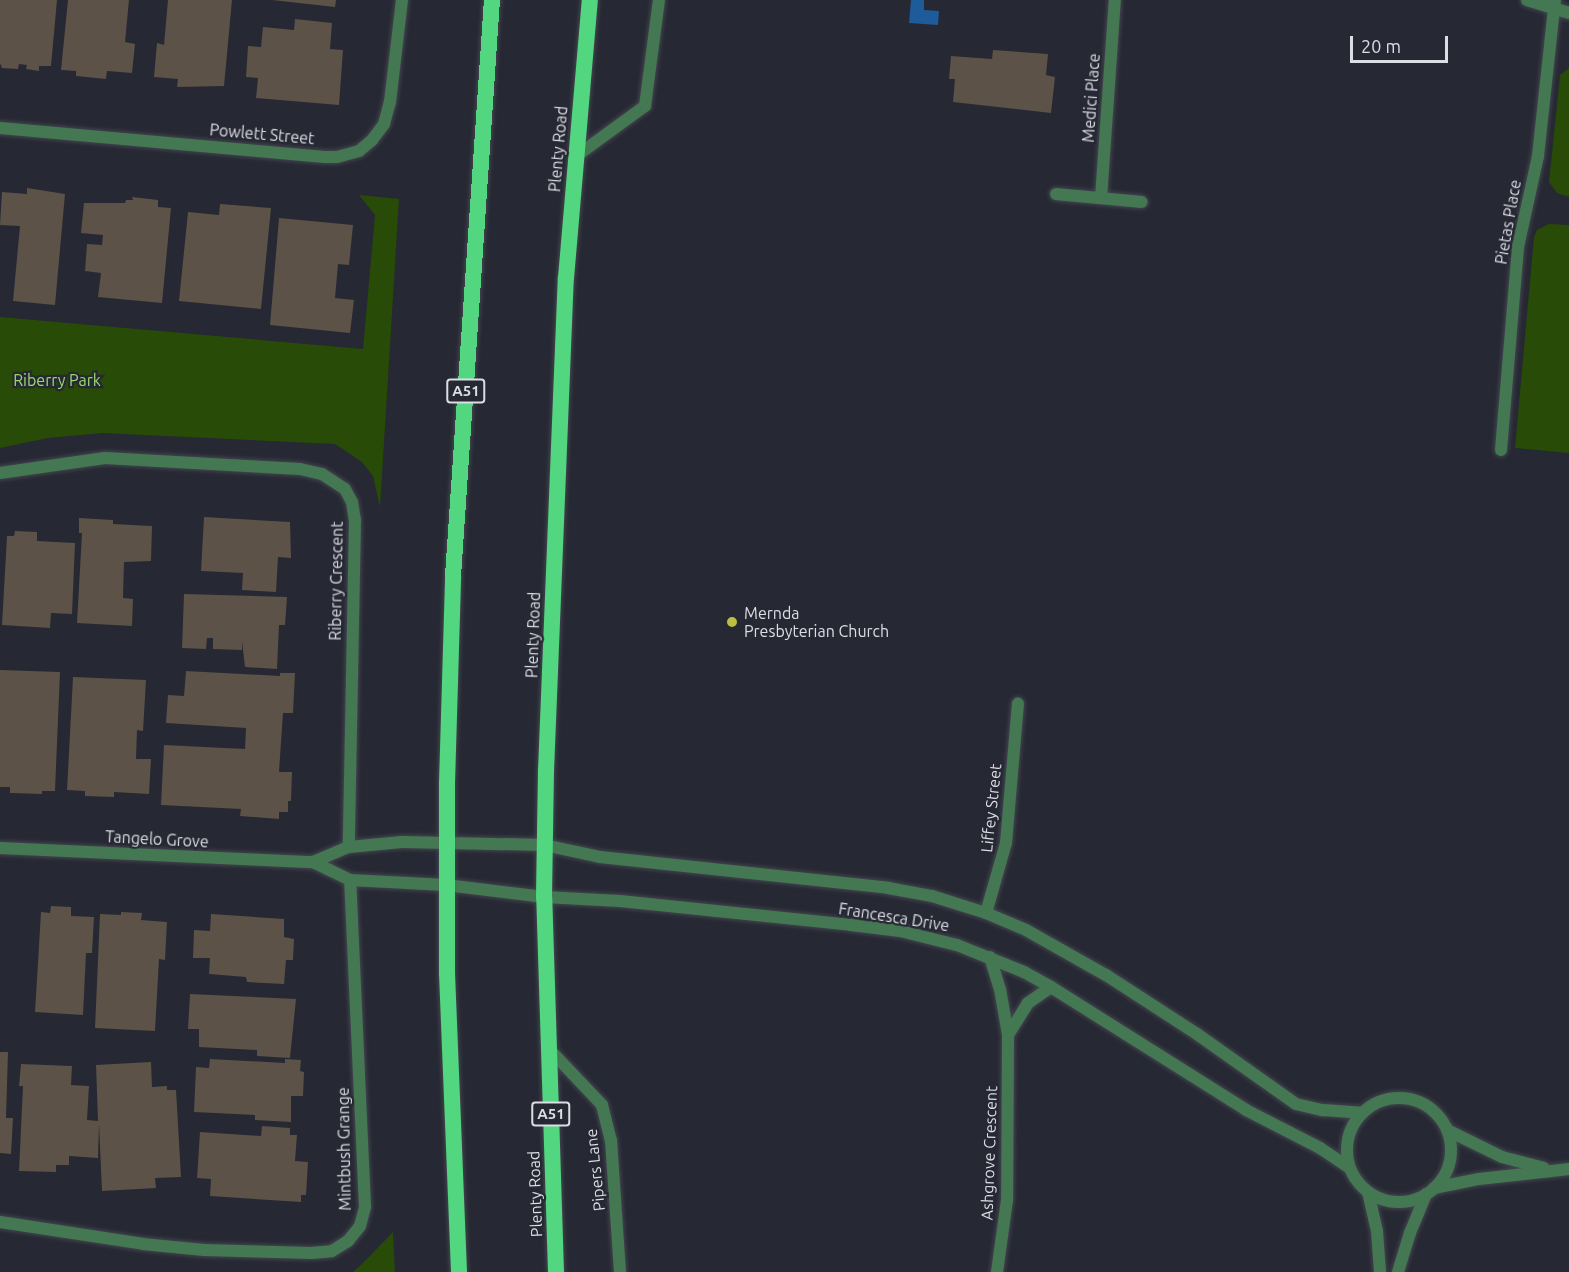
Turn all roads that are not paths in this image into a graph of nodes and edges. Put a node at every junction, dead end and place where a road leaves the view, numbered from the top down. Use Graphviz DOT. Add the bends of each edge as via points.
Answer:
graph roads {
  1 [pos="402,0"];
  2 [pos="492,0"];
  3 [pos="590,0"];
  4 [pos="659,0"];
  5 [pos="1115,0"];
  6 [pos="1527,0"];
  7 [pos="1554,4"];
  8 [pos="1569,13"];
  9 [pos="0,128"];
  10 [pos="575,158"];
  11 [pos="1056,194"];
  12 [pos="1101,198"];
  13 [pos="1142,202"];
  14 [pos="1501,450"];
  15 [pos="0,473"];
  16 [pos="1018,704"];
  17 [pos="446,842"];
  18 [pos="544,845"];
  19 [pos="349,847"];
  20 [pos="0,848"];
  21 [pos="313,862"];
  22 [pos="351,880"];
  23 [pos="446,885"];
  24 [pos="544,897"];
  25 [pos="986,913"];
  26 [pos="990,957"];
  27 [pos="1051,987"];
  28 [pos="1008,1035"];
  29 [pos="550,1050"];
  30 [pos="1362,1113"];
  31 [pos="1447,1130"];
  32 [pos="1350,1168"];
  33 [pos="1569,1169"];
  34 [pos="1550,1170"];
  35 [pos="1430,1191"];
  36 [pos="1368,1192"];
  37 [pos="0,1222"];
  38 [pos="459,1272"];
  39 [pos="556,1272"];
  40 [pos="620,1272"];
  41 [pos="997,1272"];
  42 [pos="1380,1272"];
  43 [pos="1398,1272"];
  1 -- 9 [label="street, Powlett Street" via="384,124 360,151 325,157"];
  2 -- 17 [label="highway, A51" via="453,576"];
  3 -- 10 [label="highway, Plenty Road / A51"];
  4 -- 10 [label="street" via="645,106"];
  5 -- 12 [label="street, Medici Place"];
  6 -- 7 [label="street"];
  7 -- 8 [label="street"];
  7 -- 14 [label="street, Pietas Place" via="1538,156 1518,247"];
  10 -- 18 [label="highway, Plenty Road / A51" via="565,302"];
  11 -- 12 [label="street"];
  12 -- 13 [label="street"];
  15 -- 19 [label="street, Riberry Crescent" via="105,458 300,469 322,474 345,489 355,520"];
  16 -- 25 [label="street, Liffey Street" via="1006,843"];
  17 -- 18 [label="street, Tangelo Grove"];
  17 -- 19 [label="street, Tangelo Grove"];
  17 -- 23 [label="highway, A51"];
  18 -- 24 [label="highway, Plenty Road / A51"];
  18 -- 25 [label="street, Francesca Drive" via="600,857 888,888 932,896"];
  19 -- 21 [label="street, Tangelo Grove"];
  20 -- 21 [label="street, Tangelo Grove"];
  21 -- 22 [label="street, Tangelo Grove"];
  22 -- 23 [label="street, Tangelo Grove"];
  22 -- 37 [label="street, Mintbush Grange" via="365,1207 360,1226 348,1241 332,1251 311,1253 204,1250"];
  23 -- 24 [label="street, Francesca Drive"];
  23 -- 38 [label="highway, A51"];
  24 -- 26 [label="street, Francesca Drive" via="620,901 900,931"];
  24 -- 29 [label="highway, Plenty Road / A51"];
  25 -- 30 [label="street, Francesca Drive" via="1026,930 1106,975 1296,1104"];
  26 -- 27 [label="street, Francesca Drive"];
  26 -- 28 [label="street, Ashgrove Crescent"];
  27 -- 28 [label="street" via="1028,1003"];
  27 -- 32 [label="street, Francesca Drive" via="1246,1110"];
  28 -- 41 [label="street, Ashgrove Crescent" via="1007,1200"];
  29 -- 39 [label="highway, Plenty Road / A51"];
  29 -- 40 [label="street, Pipers Lane" via="602,1105 611,1140"];
  30 -- 31 [label="street" via="1384,1101 1409,1099 1432,1110"];
  30 -- 32 [label="street" via="1348,1139"];
  31 -- 34 [label="street" via="1502,1157"];
  31 -- 35 [label="street" via="1450,1161 1444,1176"];
  32 -- 36 [label="street"];
  33 -- 34 [label="street"];
  34 -- 35 [label="street" via="1479,1179"];
  35 -- 36 [label="street" via="1397,1202"];
  35 -- 43 [label="street" via="1410,1233"];
  36 -- 42 [label="street" via="1377,1231"];
}
